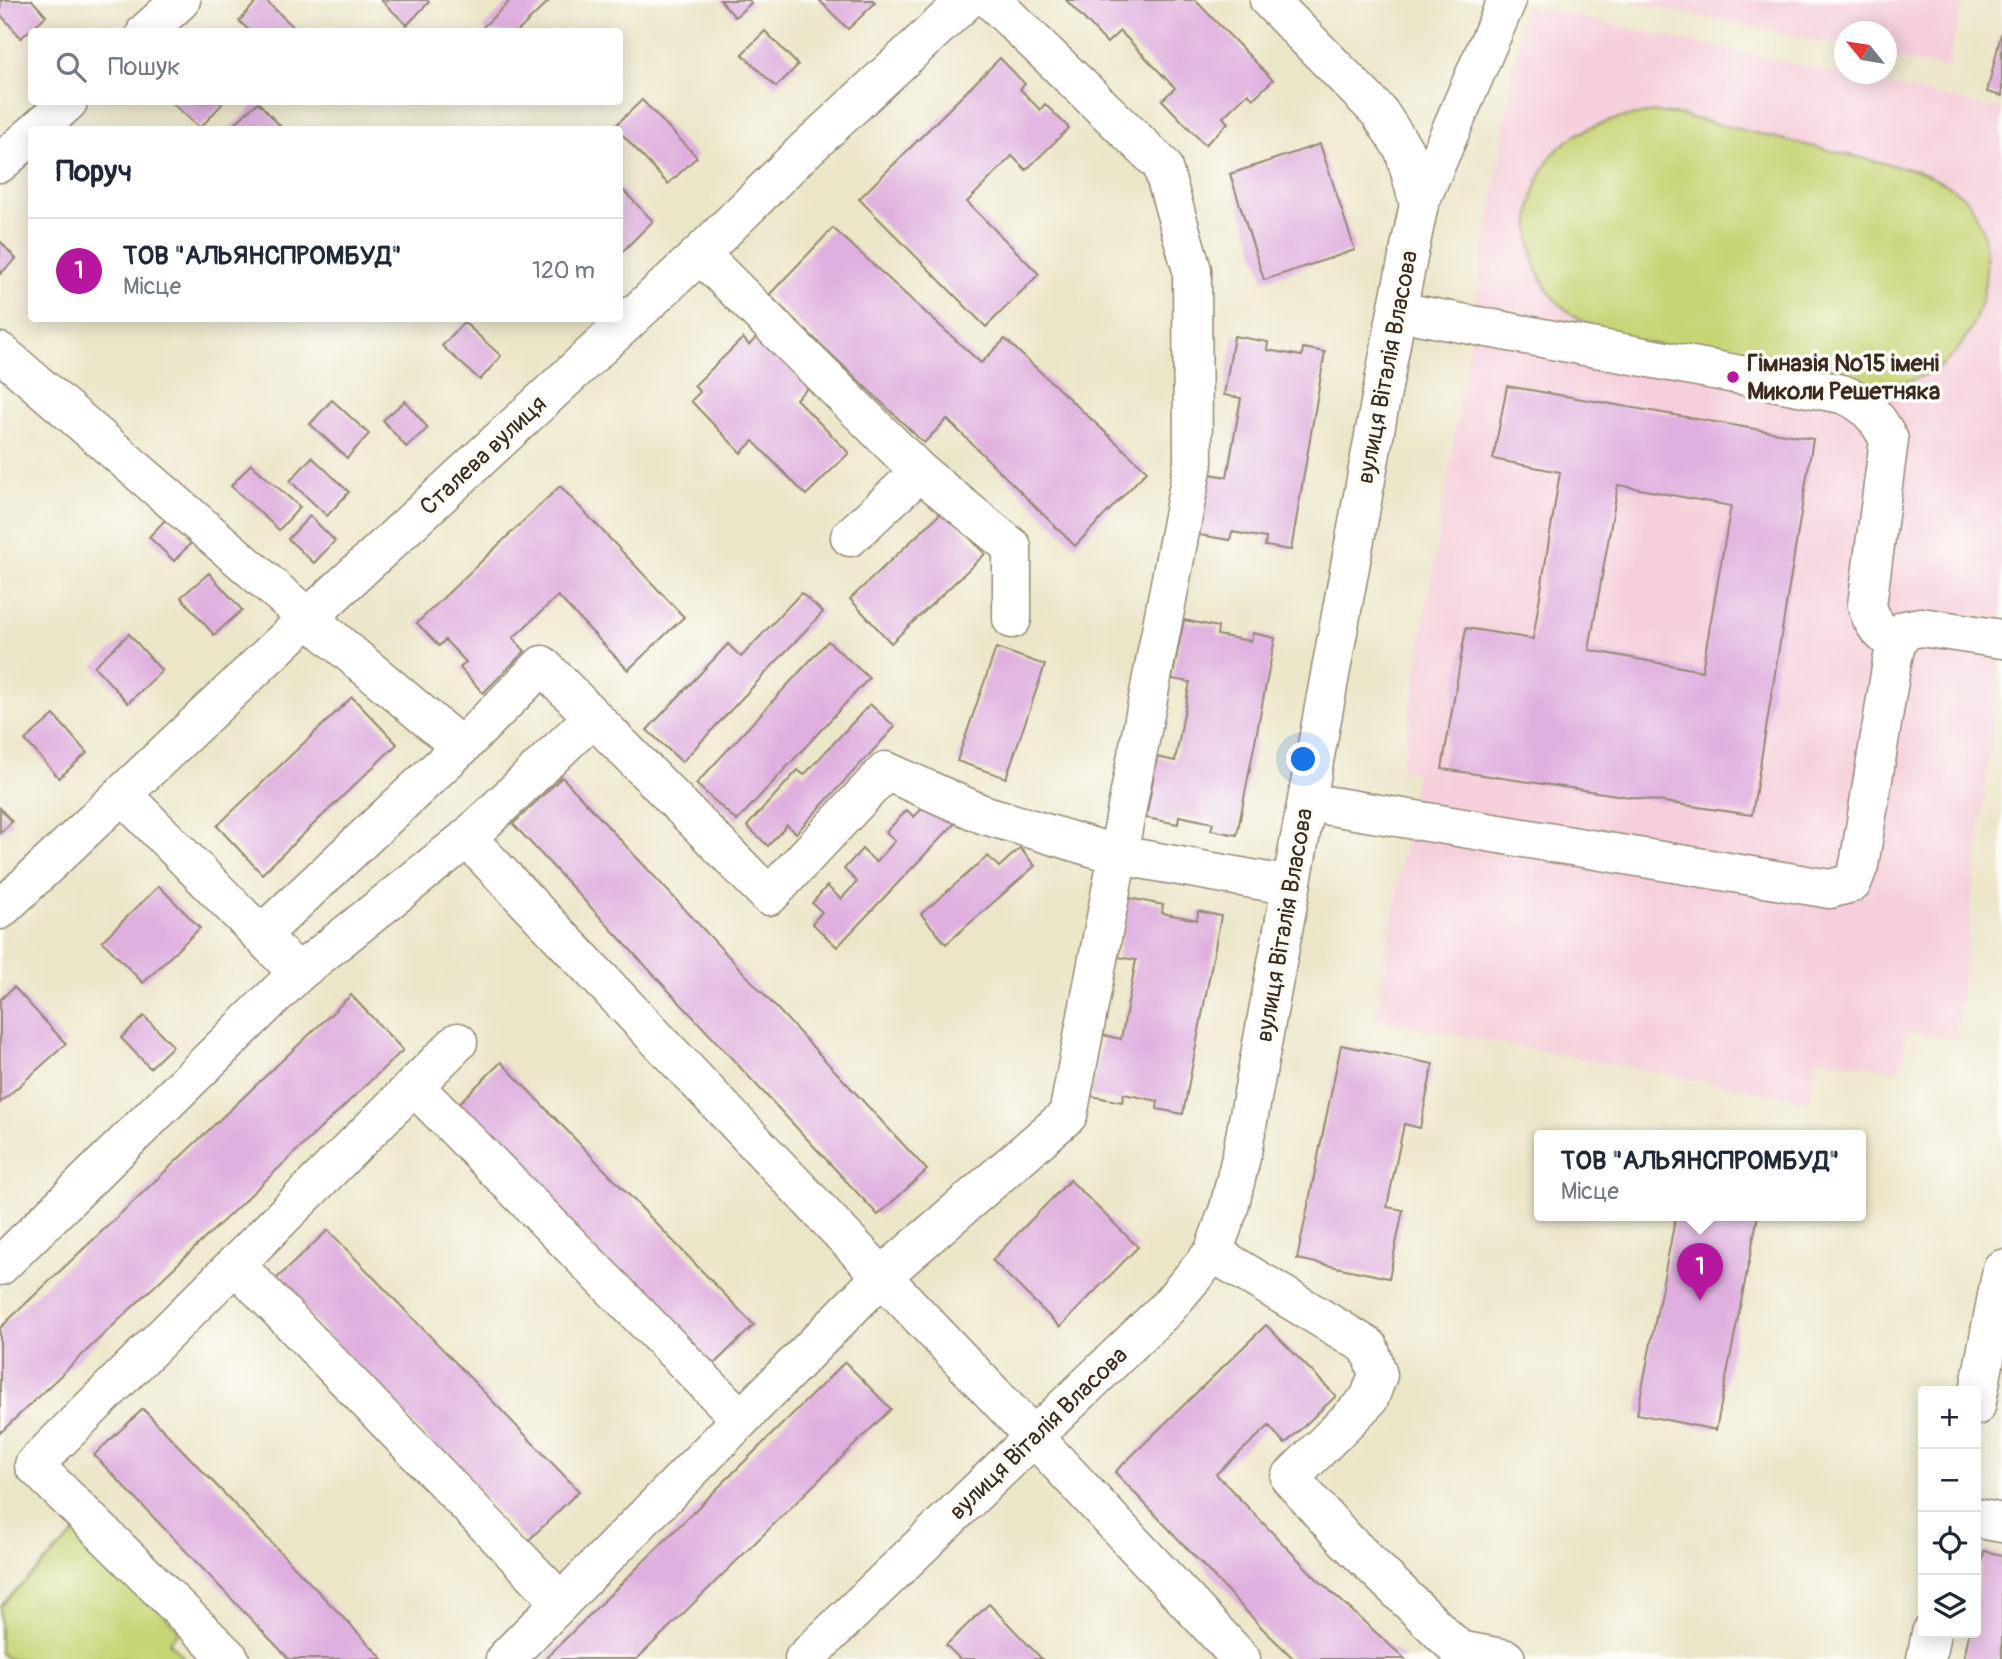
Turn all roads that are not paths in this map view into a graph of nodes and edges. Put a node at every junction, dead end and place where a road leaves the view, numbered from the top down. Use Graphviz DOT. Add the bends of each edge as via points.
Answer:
graph roads {
  1 [pos="181,0"];
  2 [pos="967,0"];
  3 [pos="991,0"];
  4 [pos="1269,0"];
  5 [pos="1507,0"];
  6 [pos="150,28"];
  7 [pos="65,105"];
  8 [pos="41,126"];
  9 [pos="28,138"];
  10 [pos="0,163"];
  11 [pos="1419,204"];
  12 [pos="700,254"];
  13 [pos="1397,311"];
  14 [pos="0,352"];
  15 [pos="920,472"];
  16 [pos="850,537"];
  17 [pos="308,618"];
  18 [pos="1012,619"];
  19 [pos="2002,639"];
  20 [pos="1896,644"];
  21 [pos="593,717"];
  22 [pos="461,747"];
  23 [pos="122,794"];
  24 [pos="1307,802"];
  25 [pos="467,838"];
  26 [pos="1118,855"];
  27 [pos="1291,886"];
  28 [pos="0,910"];
  29 [pos="261,935"];
  30 [pos="298,973"];
  31 [pos="458,1042"];
  32 [pos="414,1086"];
  33 [pos="1213,1253"];
  34 [pos="235,1264"];
  35 [pos="0,1266"];
  36 [pos="2002,1269"];
  37 [pos="882,1276"];
  38 [pos="1980,1386"];
  39 [pos="741,1419"];
  40 [pos="1034,1437"];
  41 [pos="1981,1519"];
  42 [pos="2002,1523"];
  43 [pos="561,1602"];
  44 [pos="1930,1638"];
  45 [pos="230,1659"];
  46 [pos="505,1659"];
  47 [pos="805,1659"];
  48 [pos="1241,1659"];
  49 [pos="1506,1659"];
  50 [pos="1926,1659"];
  1 -- 6 [label="street"];
  2 -- 12 [label="street, Сталева вулиця"];
  3 -- 26 [label="street" via="1162,165 1192,270 1193,464"];
  4 -- 11 [label="street" via="1379,112 1404,149"];
  5 -- 11 [label="street, вулиця Віталія Власова"];
  7 -- 8 [label="street"];
  9 -- 10 [label="street"];
  11 -- 13 [label="street, вулиця Віталія Власова"];
  12 -- 15 [label="street"];
  12 -- 17 [label="street, Сталева вулиця"];
  13 -- 20 [label="street" via="1856,399 1889,440 1867,605 1871,621"];
  13 -- 24 [label="street, вулиця Віталія Власова"];
  14 -- 17 [label="street"];
  15 -- 16 [label="street"];
  15 -- 18 [label="street" via="1013,547"];
  17 -- 22 [label="street"];
  17 -- 23 [label="street, Сталева вулиця"];
  19 -- 20 [label="street" via="1921,627 1905,630"];
  20 -- 24 [label="street" via="1859,865 1852,883 1842,888"];
  21 -- 22 [label="street" via="542,665"];
  21 -- 25 [label="street"];
  21 -- 26 [label="street" via="769,896 887,771 982,814"];
  22 -- 29 [label="street"];
  23 -- 28 [label="street, Сталева вулиця"];
  23 -- 29 [label="street"];
  24 -- 27 [label="street, вулиця Віталія Власова"];
  25 -- 30 [label="street"];
  25 -- 37 [label="street"];
  26 -- 27 [label="street"];
  26 -- 37 [label="street" via="1068,1115"];
  27 -- 33 [label="street, вулиця Віталія Власова" via="1242,1153"];
  29 -- 30 [label="street"];
  30 -- 35 [label="street"];
  31 -- 32 [label="street"];
  32 -- 34 [label="street"];
  32 -- 39 [label="street"];
  33 -- 40 [label="street, вулиця Віталія Власова" via="1167,1308"];
  33 -- 49 [label="street" via="1369,1347 1378,1376 1370,1399 1290,1478 1345,1539 1460,1650"];
  34 -- 43 [label="street"];
  34 -- 45 [label="street" via="34,1465"];
  36 -- 38 [label="street"];
  37 -- 39 [label="street"];
  37 -- 40 [label="street"];
  39 -- 43 [label="street"];
  40 -- 47 [label="street, вулиця Віталія Власова"];
  40 -- 48 [label="street"];
  41 -- 42 [label="street"];
  43 -- 46 [label="street"];
  44 -- 50 [label="street"];
}
